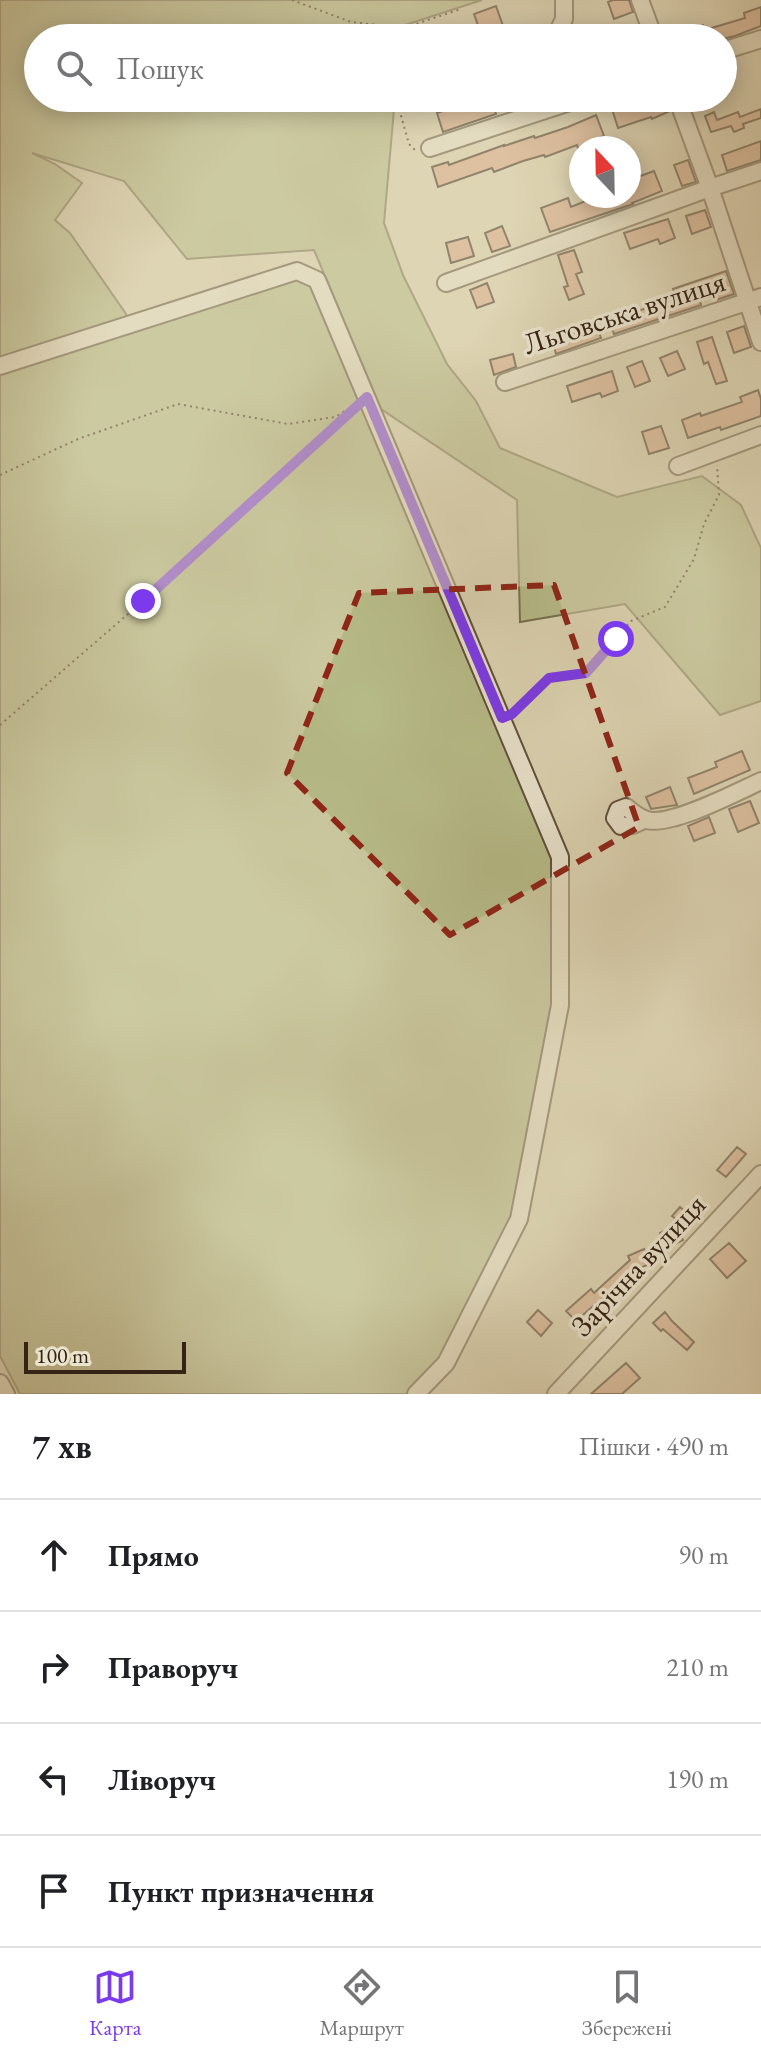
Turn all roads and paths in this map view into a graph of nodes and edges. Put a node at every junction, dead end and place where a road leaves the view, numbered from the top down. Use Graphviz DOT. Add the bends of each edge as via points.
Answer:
graph roads {
  1 [pos="292,0"];
  2 [pos="564,0"];
  3 [pos="640,0"];
  4 [pos="461,9"];
  5 [pos="369,24"];
  6 [pos="416,24"];
  7 [pos="562,24"];
  8 [pos="649,24"];
  9 [pos="761,39"];
  10 [pos="737,47"];
  11 [pos="400,112"];
  12 [pos="539,112"];
  13 [pos="682,112"];
  14 [pos="430,148"];
  15 [pos="761,171"];
  16 [pos="710,188"];
  17 [pos="446,283"];
  18 [pos="754,299"];
  19 [pos="761,342"];
  20 [pos="0,366"];
  21 [pos="505,382"];
  22 [pos="367,397"];
  23 [pos="761,435"];
  24 [pos="716,452"];
  25 [pos="678,466"];
  26 [pos="0,475"];
  27 [pos="502,718"];
  28 [pos="0,725"];
  29 [pos="761,781"];
  30 [pos="644,820"];
  31 [pos="759,1181"];
  32 [pos="0,1383"];
  33 [pos="6,1394"];
  34 [pos="416,1394"];
  35 [pos="556,1394"];
  1 -- 5 [label="path"];
  2 -- 7 [label="street"];
  3 -- 8 [label="street"];
  4 -- 6 [label="path"];
  9 -- 10 [label="street"];
  11 -- 14 [label="path" via="409,144 416,151"];
  12 -- 14 [label="street"];
  13 -- 16 [label="street"];
  15 -- 16 [label="street"];
  16 -- 17 [label="street"];
  16 -- 18 [label="street"];
  18 -- 19 [label="street"];
  18 -- 21 [label="street, Льговська вулиця"];
  20 -- 22 [label="street" via="297,271 317,280"];
  22 -- 26 [label="path" via="335,417 288,424 178,404 78,439"];
  22 -- 27 [label="street"];
  22 -- 28 [label="path"];
  23 -- 24 [label="street"];
  24 -- 25 [label="street"];
  24 -- 27 [label="path" via="719,495 694,559 665,607 631,621 586,673 549,678"];
  27 -- 34 [label="street" via="560,857 560,1005 519,1219 446,1363"];
  29 -- 30 [label="street" via="677,817"];
  31 -- 35 [label="street, Зарічна вулиця"];
  32 -- 33 [label="street"];
}
